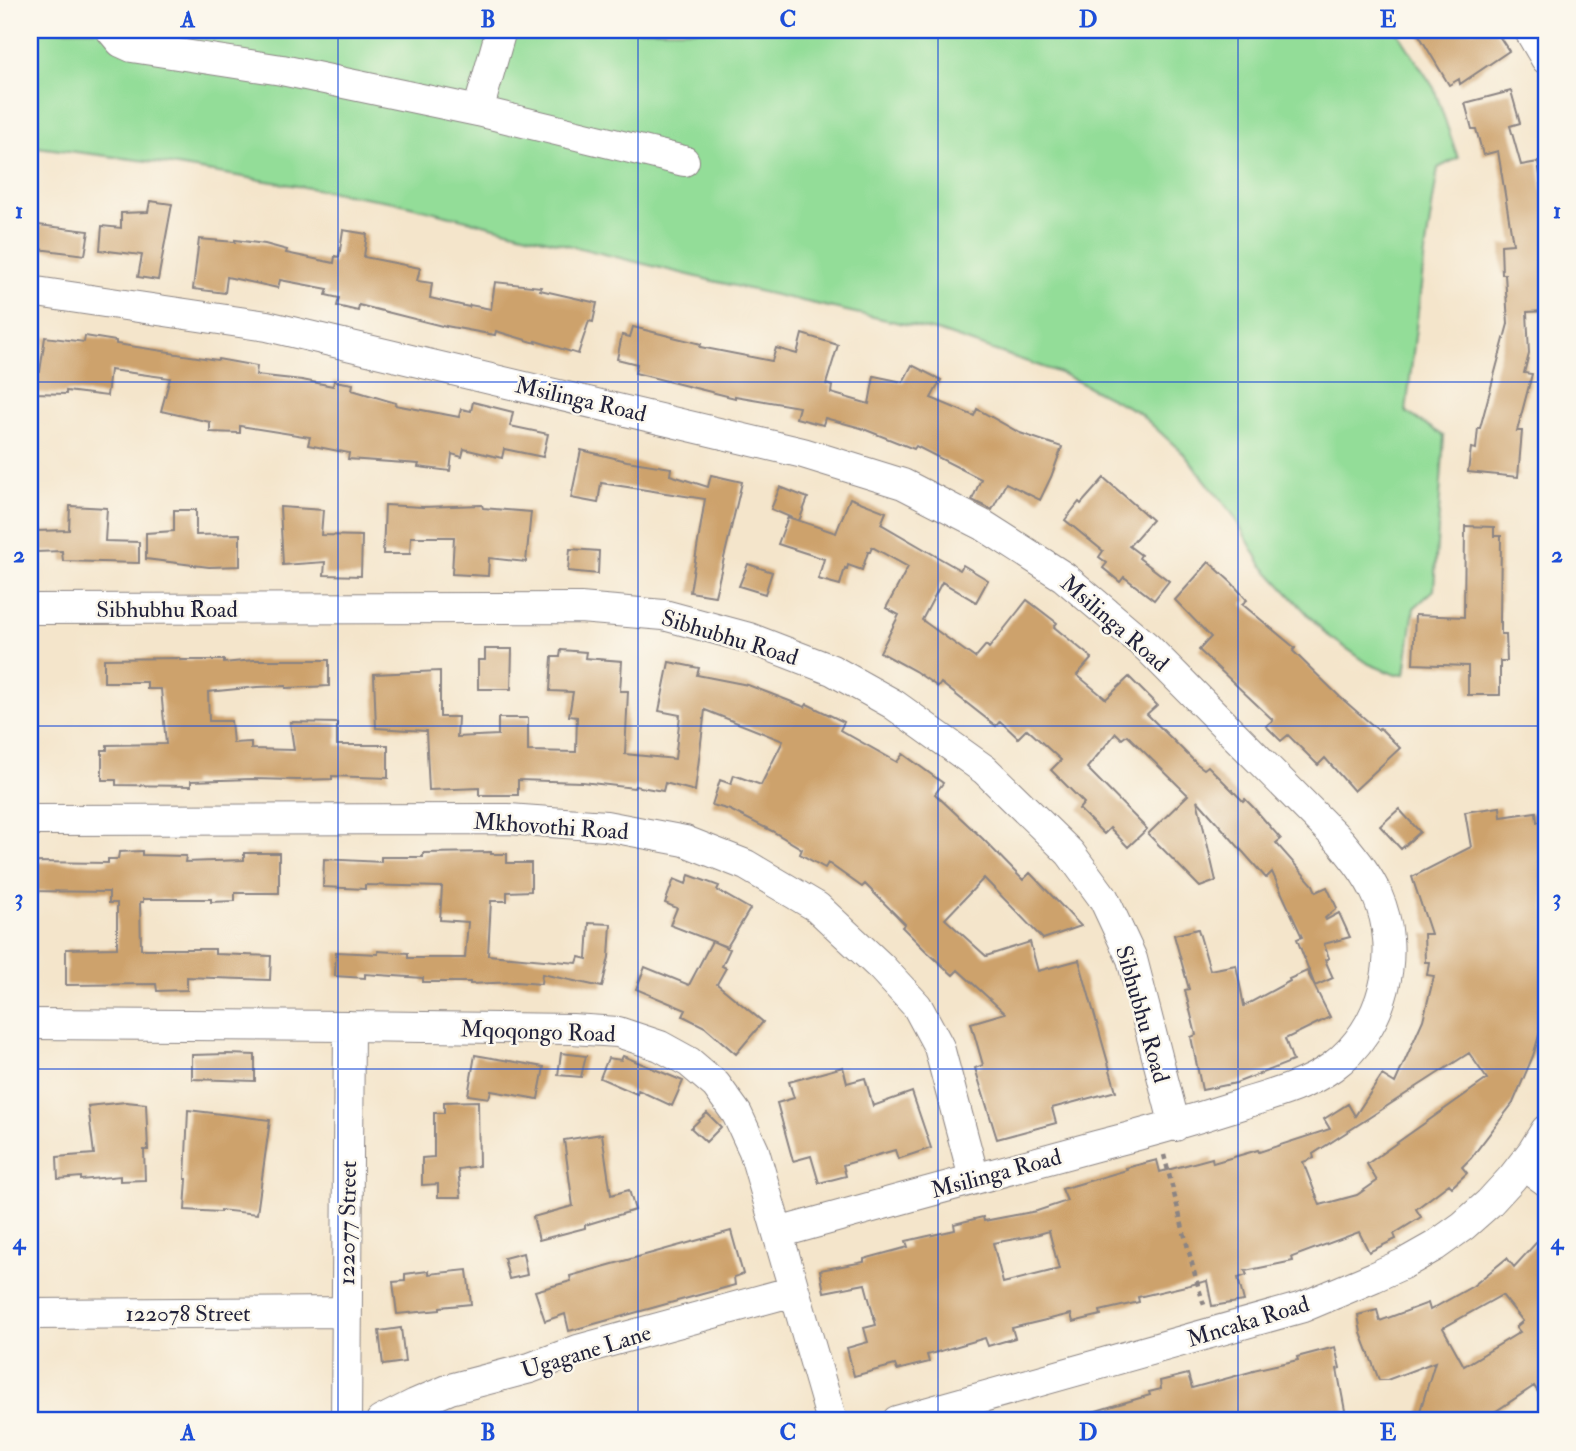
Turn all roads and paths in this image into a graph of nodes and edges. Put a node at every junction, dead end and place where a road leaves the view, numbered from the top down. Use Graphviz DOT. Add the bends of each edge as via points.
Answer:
graph roads {
  1 [pos="111,30"];
  2 [pos="501,30"];
  3 [pos="1529,30"];
  4 [pos="1546,59"];
  5 [pos="478,111"];
  6 [pos="684,161"];
  7 [pos="30,291"];
  8 [pos="30,609"];
  9 [pos="30,820"];
  10 [pos="30,1024"];
  11 [pos="349,1026"];
  12 [pos="1166,1128"];
  13 [pos="1546,1130"];
  14 [pos="1535,1173"];
  15 [pos="974,1178"];
  16 [pos="778,1233"];
  17 [pos="794,1291"];
  18 [pos="346,1312"];
  19 [pos="30,1314"];
  20 [pos="1213,1332"];
  21 [pos="346,1421"];
  22 [pos="382,1421"];
  23 [pos="832,1421"];
  24 [pos="897,1421"];
  1 -- 5 [label="street" via="132,47 282,70"];
  2 -- 5 [label="street"];
  3 -- 4 [label="street"];
  5 -- 6 [label="street"];
  7 -- 12 [label="street, Msilinga Road" via="267,326 803,453 903,484 983,525 1064,577 1148,648 1342,842 1367,876 1385,918 1388,964 1384,987 1377,1010 1351,1049 1334,1065 1293,1088"];
  8 -- 12 [label="street, Sibhubhu Road" via="580,608 664,615 749,638 832,670 893,704 985,771 1070,853 1104,899 1132,959"];
  9 -- 15 [label="street, Mkhovothi Road" via="509,819 606,826 685,841 746,864 817,908 917,1006 939,1047"];
  10 -- 11 [label="street, Mqoqongo Road"];
  11 -- 16 [label="street, Mqoqongo Road" via="572,1029 618,1032 660,1046 716,1085 737,1114 754,1151"];
  11 -- 18 [label="street, 122077 Street"];
  12 -- 15 [label="street, Msilinga Road"];
  12 -- 20 [label="path" via="1196,1279"];
  13 -- 14 [label="street, Mncaka Road"];
  14 -- 20 [label="street, Mncaka Road" via="1405,1263 1303,1307"];
  15 -- 16 [label="street, Msilinga Road"];
  16 -- 17 [label="street, Mqoqongo Road"];
  17 -- 22 [label="street, Ugagane Lane" via="450,1389"];
  17 -- 23 [label="street, Mqoqongo Road"];
  18 -- 19 [label="street, 122078 Street"];
  18 -- 21 [label="street, 122077 Street"];
  20 -- 24 [label="street, Mncaka Road"];
}
